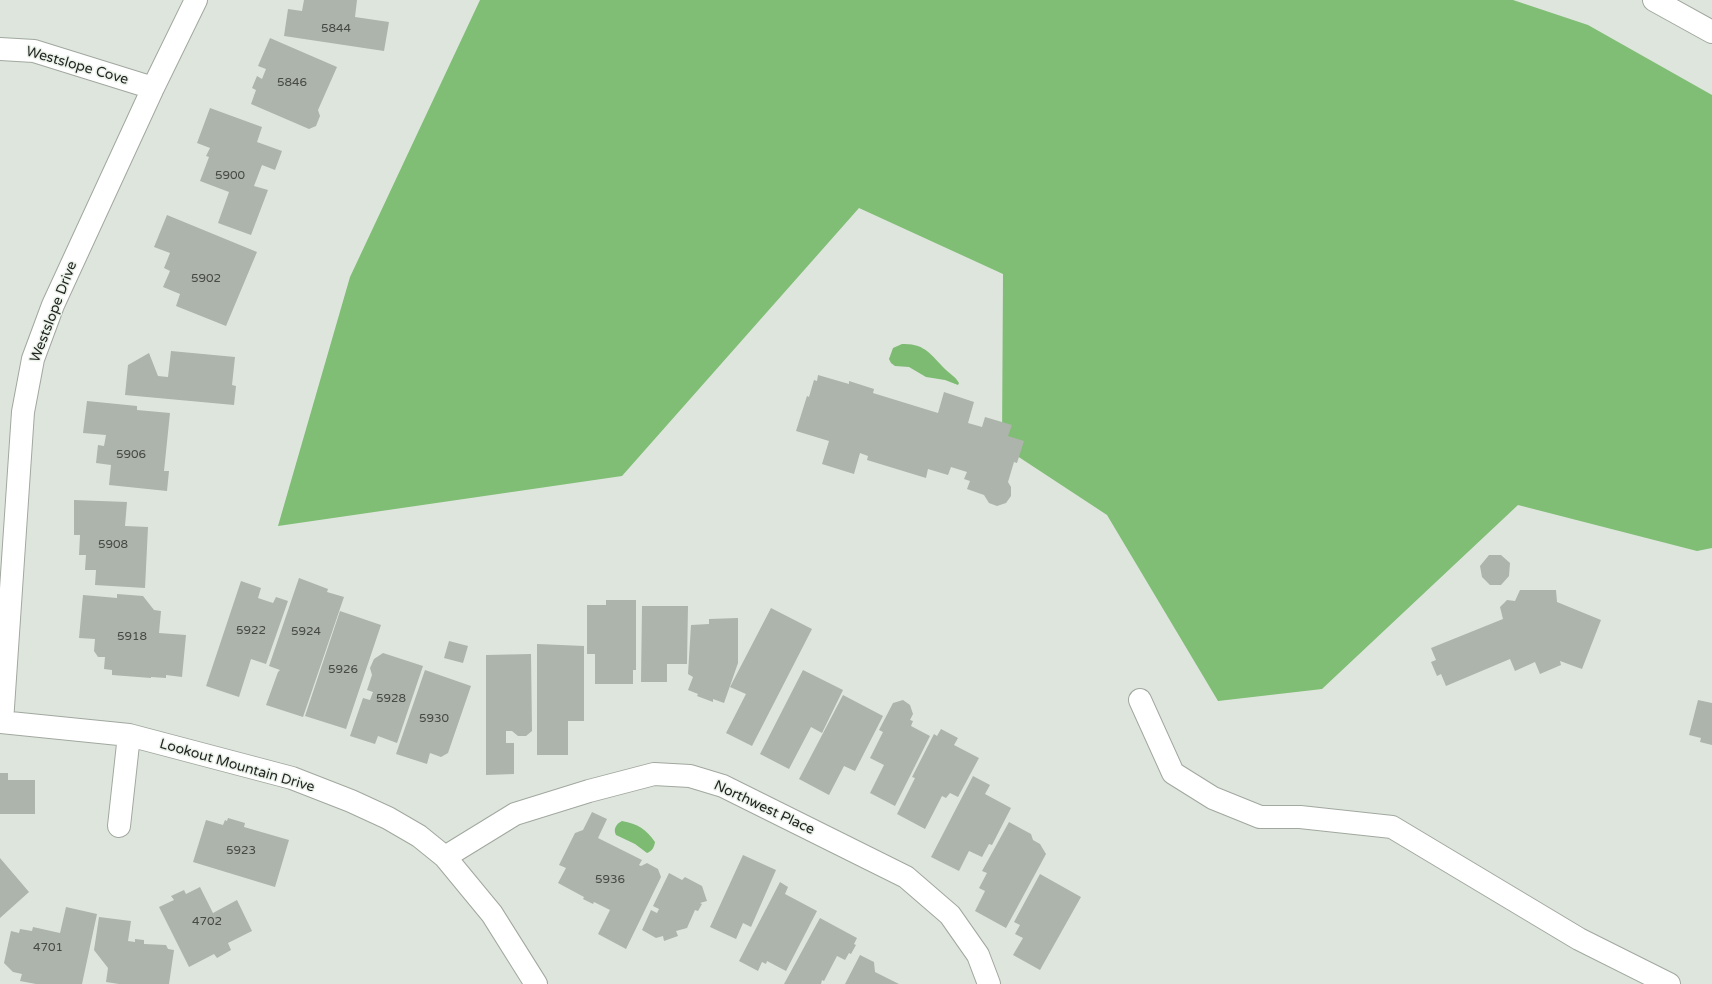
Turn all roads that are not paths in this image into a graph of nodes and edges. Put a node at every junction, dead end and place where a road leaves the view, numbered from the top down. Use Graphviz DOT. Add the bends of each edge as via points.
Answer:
graph roads {
  1 [pos="196,0"];
  2 [pos="1654,0"];
  3 [pos="1712,32"];
  4 [pos="0,49"];
  5 [pos="153,88"];
  6 [pos="1140,700"];
  7 [pos="1,722"];
  8 [pos="129,735"];
  9 [pos="119,826"];
  10 [pos="446,857"];
  11 [pos="536,984"];
  12 [pos="989,984"];
  13 [pos="1669,984"];
  1 -- 5 [label="street, Westslope Drive"];
  2 -- 3 [label="street"];
  4 -- 5 [label="street, Westslope Cove" via="34,51"];
  5 -- 7 [label="street, Westslope Drive" via="53,305 33,359 23,412"];
  6 -- 13 [label="street" via="1173,772 1213,798 1260,817 1300,816 1392,827 1579,939"];
  7 -- 8 [label="street, Lookout Mountain Drive"];
  8 -- 9 [label="street"];
  8 -- 10 [label="street, Lookout Mountain Drive" via="292,778 344,798 388,818 419,836"];
  10 -- 11 [label="street, Lookout Mountain Drive" via="492,914"];
  10 -- 12 [label="street, Northwest Place" via="515,814 589,790 654,774 690,776 723,786 906,877 950,915 978,955"];
}
